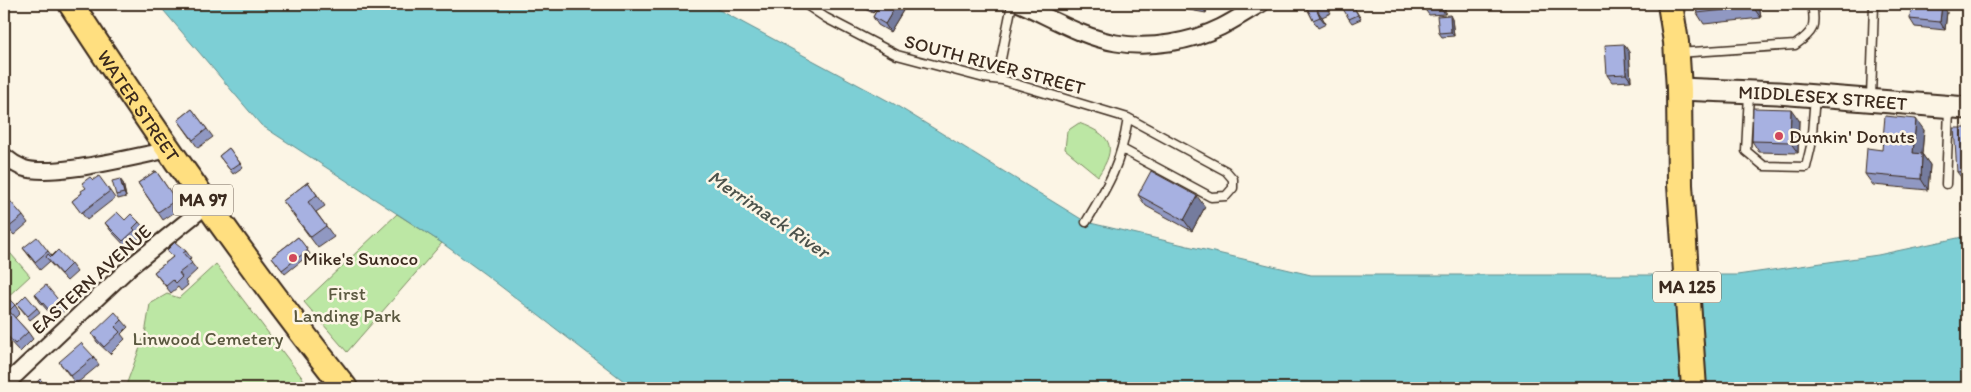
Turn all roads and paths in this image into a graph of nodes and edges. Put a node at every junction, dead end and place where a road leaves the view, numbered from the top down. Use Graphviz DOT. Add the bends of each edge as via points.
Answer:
graph roads {
  1 [pos="71,4"];
  2 [pos="805,4"];
  3 [pos="1012,4"];
  4 [pos="1020,4"];
  5 [pos="1261,4"];
  6 [pos="1670,4"];
  7 [pos="1812,4"];
  8 [pos="1874,4"];
  9 [pos="1676,53"];
  10 [pos="1002,80"];
  11 [pos="1678,89"];
  12 [pos="1749,92"];
  13 [pos="1815,96"];
  14 [pos="1871,100"];
  15 [pos="1958,107"];
  16 [pos="1128,118"];
  17 [pos="1122,149"];
  18 [pos="168,150"];
  19 [pos="4,156"];
  20 [pos="1946,184"];
  21 [pos="207,205"];
  22 [pos="1086,222"];
  23 [pos="316,352"];
  24 [pos="4,386"];
  25 [pos="345,388"];
  26 [pos="359,388"];
  27 [pos="1694,388"];
  1 -- 18 [label="main road, WATER STREET / MA 97"];
  2 -- 10 [label="lane, SOUTH RIVER STREET" via="898,55"];
  3 -- 10 [label="lane" via="1000,64"];
  4 -- 5 [label="street" via="1083,33 1116,43 1147,45 1201,35"];
  6 -- 9 [label="main road, MA 125"];
  7 -- 9 [label="lane" via="1815,21 1808,36 1795,45"];
  8 -- 14 [label="lane"];
  9 -- 11 [label="main road, MA 125"];
  10 -- 16 [label="lane, SOUTH RIVER STREET"];
  11 -- 12 [label="street, MIDDLESEX STREET"];
  11 -- 27 [label="main road, MA 125" via="1680,185"];
  12 -- 13 [label="street, MIDDLESEX STREET"];
  12 -- 13 [label="lane" via="1746,151 1764,166 1806,167"];
  13 -- 14 [label="street, MIDDLESEX STREET"];
  14 -- 15 [label="street, MIDDLESEX STREET"];
  15 -- 20 [label="lane"];
  16 -- 17 [label="lane"];
  16 -- 17 [label="lane, SOUTH RIVER STREET" via="1226,171 1233,178 1233,188 1226,196 1211,196"];
  17 -- 22 [label="lane" via="1110,183"];
  18 -- 19 [label="street" via="44,171 25,168"];
  18 -- 21 [label="main road, WATER STREET / MA 97"];
  21 -- 23 [label="main road, WATER STREET / MA 97"];
  21 -- 24 [label="street, EASTERN AVENUE" via="130,267"];
  23 -- 25 [label="main road, WATER STREET / MA 97"];
  23 -- 26 [label="main road, WATER STREET"];
}
